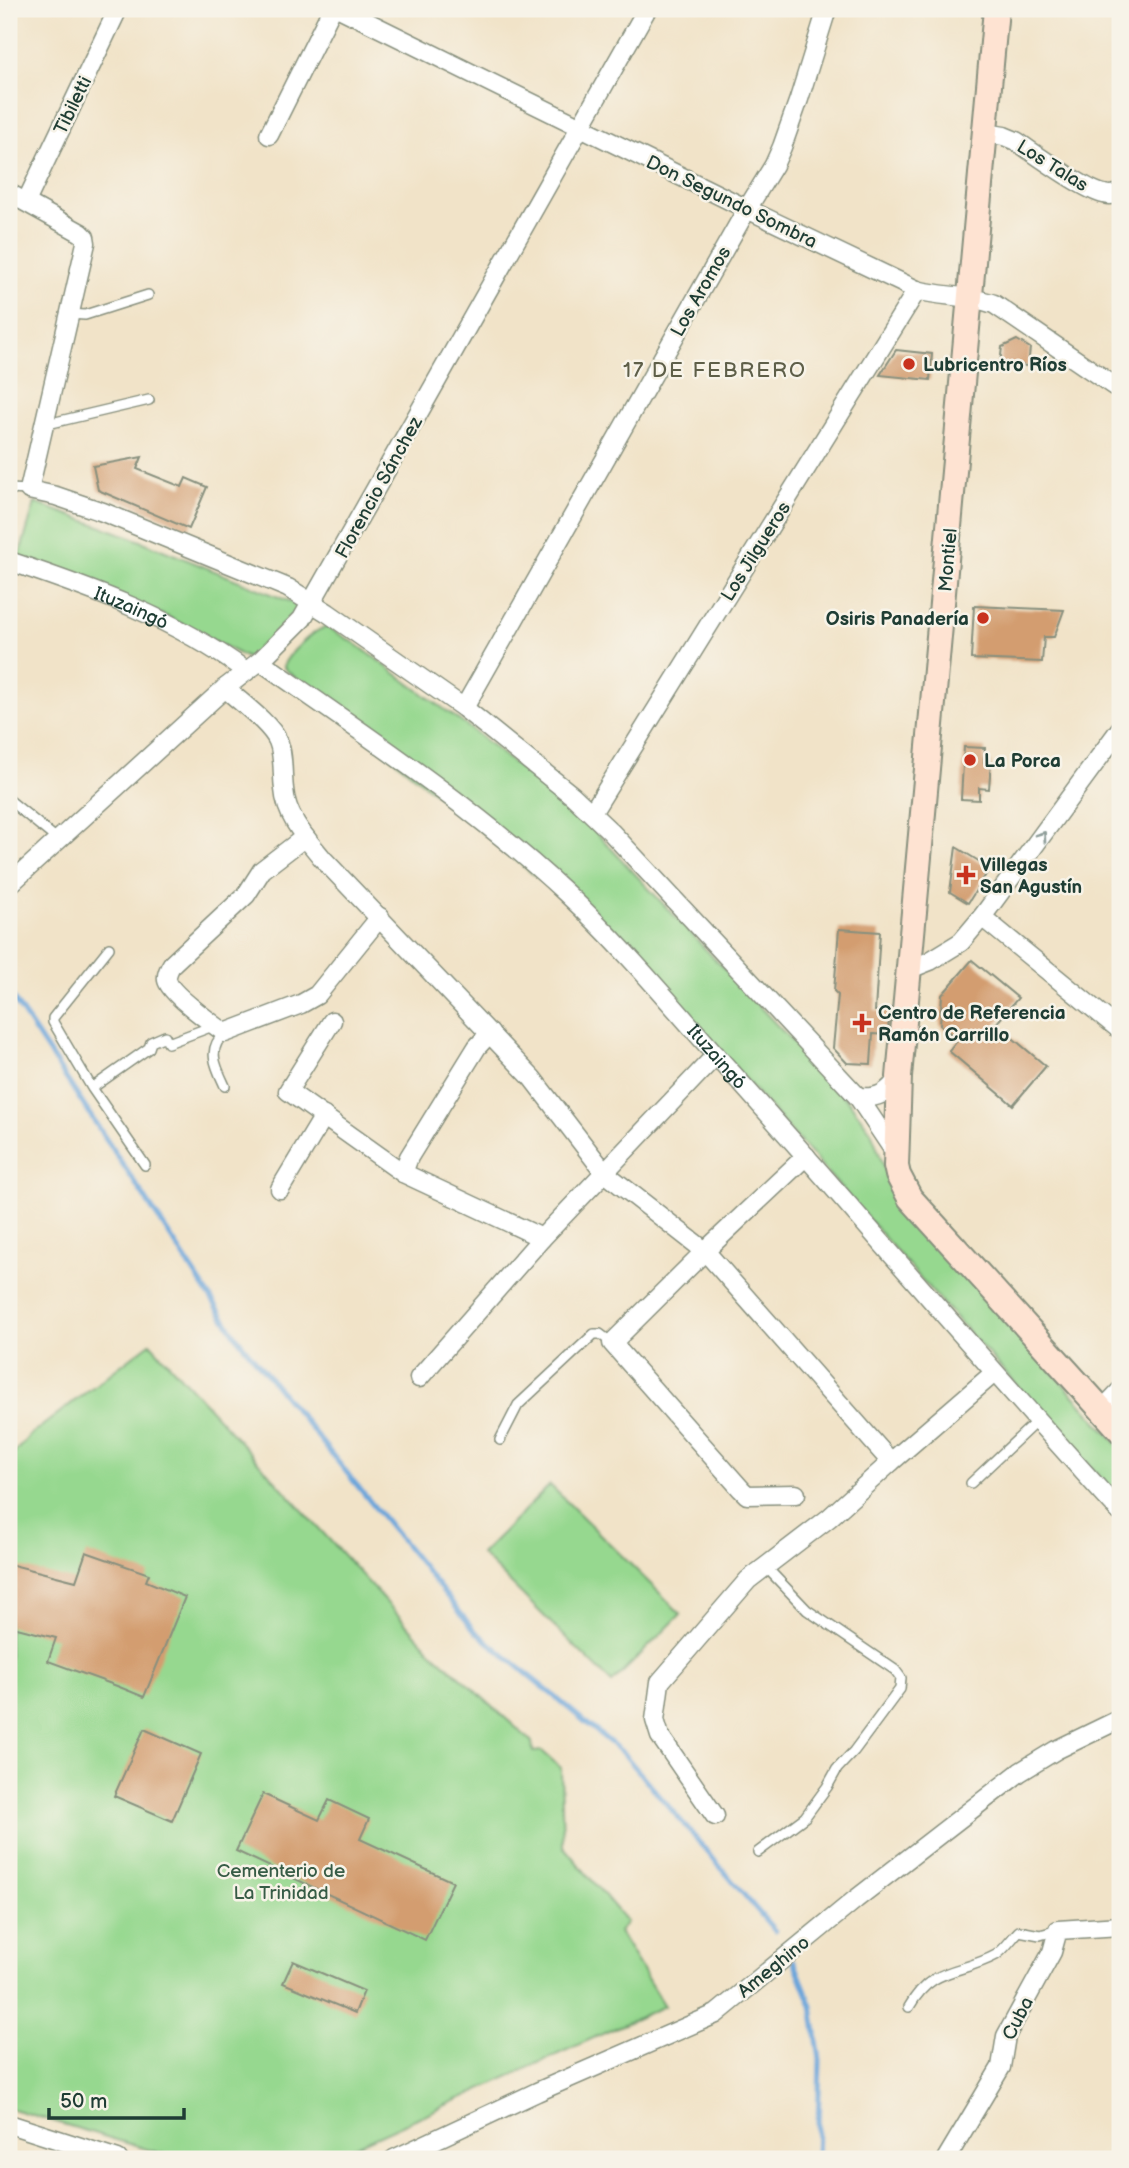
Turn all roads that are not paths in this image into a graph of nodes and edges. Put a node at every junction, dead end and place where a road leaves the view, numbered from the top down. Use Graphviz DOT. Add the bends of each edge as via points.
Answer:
graph roads {
  1 [pos="118,9"];
  2 [pos="332,9"];
  3 [pos="341,9"];
  4 [pos="647,9"];
  5 [pos="827,9"];
  6 [pos="996,9"];
  7 [pos="581,127"];
  8 [pos="986,133"];
  9 [pos="269,135"];
  10 [pos="1120,192"];
  11 [pos="9,193"];
  12 [pos="26,202"];
  13 [pos="747,209"];
  14 [pos="917,290"];
  15 [pos="148,295"];
  16 [pos="971,298"];
  17 [pos="69,314"];
  18 [pos="1120,390"];
  19 [pos="149,400"];
  20 [pos="43,425"];
  21 [pos="9,489"];
  22 [pos="29,490"];
  23 [pos="9,561"];
  24 [pos="312,604"];
  25 [pos="253,666"];
  26 [pos="225,688"];
  27 [pos="464,708"];
  28 [pos="1120,729"];
  29 [pos="9,800"];
  30 [pos="592,813"];
  31 [pos="305,837"];
  32 [pos="58,840"];
  33 [pos="9,885"];
  34 [pos="982,917"];
  35 [pos="380,918"];
  36 [pos="109,948"];
  37 [pos="910,969"];
  38 [pos="332,1021"];
  39 [pos="220,1029"];
  40 [pos="1120,1030"];
  41 [pos="490,1032"];
  42 [pos="716,1055"];
  43 [pos="900,1077"];
  44 [pos="225,1086"];
  45 [pos="92,1088"];
  46 [pos="858,1097"];
  47 [pos="324,1115"];
  48 [pos="896,1154"];
  49 [pos="806,1156"];
  50 [pos="145,1165"];
  51 [pos="403,1173"];
  52 [pos="605,1173"];
  53 [pos="280,1189"];
  54 [pos="542,1238"];
  55 [pos="705,1251"];
  56 [pos="612,1343"];
  57 [pos="994,1373"];
  58 [pos="419,1378"];
  59 [pos="1120,1391"];
  60 [pos="1102,1410"];
  61 [pos="1037,1421"];
  62 [pos="1120,1430"];
  63 [pos="500,1440"];
  64 [pos="891,1462"];
  65 [pos="971,1483"];
  66 [pos="796,1494"];
  67 [pos="1120,1512"];
  68 [pos="765,1566"];
  69 [pos="1120,1719"];
  70 [pos="715,1816"];
  71 [pos="758,1852"];
  72 [pos="1120,1926"];
  73 [pos="1058,1930"];
  74 [pos="909,2007"];
  75 [pos="9,2124"];
  76 [pos="118,2159"];
  77 [pos="394,2159"];
  78 [pos="946,2159"];
  1 -- 12 [label="street, Tibiletti"];
  2 -- 9 [label="street"];
  3 -- 7 [label="street, Don Segundo Sombra"];
  4 -- 7 [label="street, Florencio Sánchez"];
  5 -- 13 [label="street, Los Aromos" via="782,146"];
  6 -- 8 [label="street, Montiel"];
  7 -- 13 [label="street, Don Segundo Sombra"];
  7 -- 24 [label="street, Florencio Sánchez"];
  8 -- 10 [label="street, Los Talas" via="1016,141 1101,194"];
  8 -- 16 [label="street, Montiel"];
  11 -- 12 [label="street"];
  12 -- 17 [label="street" via="85,237"];
  13 -- 14 [label="street, Don Segundo Sombra"];
  13 -- 27 [label="street, Los Aromos"];
  14 -- 16 [label="street, Don Segundo Sombra"];
  14 -- 30 [label="street, Los Jilgueros"];
  15 -- 17 [label="lane" via="85,315"];
  16 -- 18 [label="street, Don Segundo Sombra" via="1007,311"];
  16 -- 37 [label="street, Montiel"];
  17 -- 20 [label="street"];
  19 -- 20 [label="lane"];
  20 -- 22 [label="street"];
  21 -- 22 [label="lane"];
  22 -- 24 [label="street" via="103,512 266,579"];
  23 -- 25 [label="street, Ituzaingó" via="119,600"];
  24 -- 25 [label="street, Florencio Sánchez"];
  24 -- 27 [label="street"];
  25 -- 26 [label="street, Florencio Sánchez"];
  25 -- 42 [label="street, Ituzaingó" via="442,789 530,860 602,929"];
  26 -- 31 [label="street" via="277,738 285,801"];
  26 -- 32 [label="street, Florencio Sánchez"];
  27 -- 30 [label="street"];
  34 -- 28 [label="street, one-way"];
  29 -- 32 [label="lane"];
  30 -- 46 [label="street"];
  31 -- 35 [label="street"];
  31 -- 39 [label="street" via="262,870 246,895 168,970 167,983 172,989"];
  32 -- 33 [label="street, Florencio Sánchez"];
  34 -- 37 [label="street" via="961,942"];
  34 -- 40 [label="street"];
  35 -- 39 [label="street" via="317,995"];
  35 -- 41 [label="street"];
  36 -- 45 [label="lane" via="53,1018"];
  37 -- 43 [label="street, Montiel"];
  38 -- 47 [label="street" via="288,1091"];
  39 -- 44 [label="lane" via="214,1063"];
  39 -- 45 [label="lane" via="168,1044 165,1037 150,1042 149,1048"];
  41 -- 51 [label="street"];
  41 -- 52 [label="street"];
  42 -- 49 [label="street, Ituzaingó"];
  42 -- 52 [label="street"];
  43 -- 46 [label="street" via="880,1096"];
  43 -- 48 [label="street, Montiel"];
  45 -- 50 [label="lane"];
  46 -- 48 [label="street"];
  47 -- 51 [label="street"];
  47 -- 53 [label="street"];
  48 -- 60 [label="street" via="898,1175 910,1198"];
  49 -- 55 [label="street"];
  49 -- 57 [label="street, Ituzaingó"];
  51 -- 54 [label="street"];
  52 -- 54 [label="street"];
  52 -- 55 [label="street"];
  54 -- 58 [label="street"];
  55 -- 56 [label="street"];
  55 -- 64 [label="street"];
  56 -- 63 [label="lane" via="594,1334 518,1405"];
  56 -- 66 [label="street" via="747,1495"];
  57 -- 61 [label="street, Ituzaingó"];
  57 -- 64 [label="street"];
  59 -- 60 [label="street"];
  60 -- 62 [label="street"];
  61 -- 65 [label="lane"];
  61 -- 67 [label="street, Ituzaingó"];
  64 -- 68 [label="street" via="829,1518"];
  68 -- 70 [label="street" via="660,1682 654,1720 660,1737"];
  68 -- 71 [label="lane" via="807,1610 901,1678 900,1689 805,1817"];
  69 -- 77 [label="street, Ameghino" via="1020,1772 716,2014"];
  72 -- 73 [label="street"];
  73 -- 74 [label="lane" via="1040,1935 1018,1931 998,1954 940,1975 919,1990"];
  73 -- 78 [label="street, Cuba" via="1052,1952 1006,2036 1001,2067"];
  75 -- 76 [label="street"];
}
